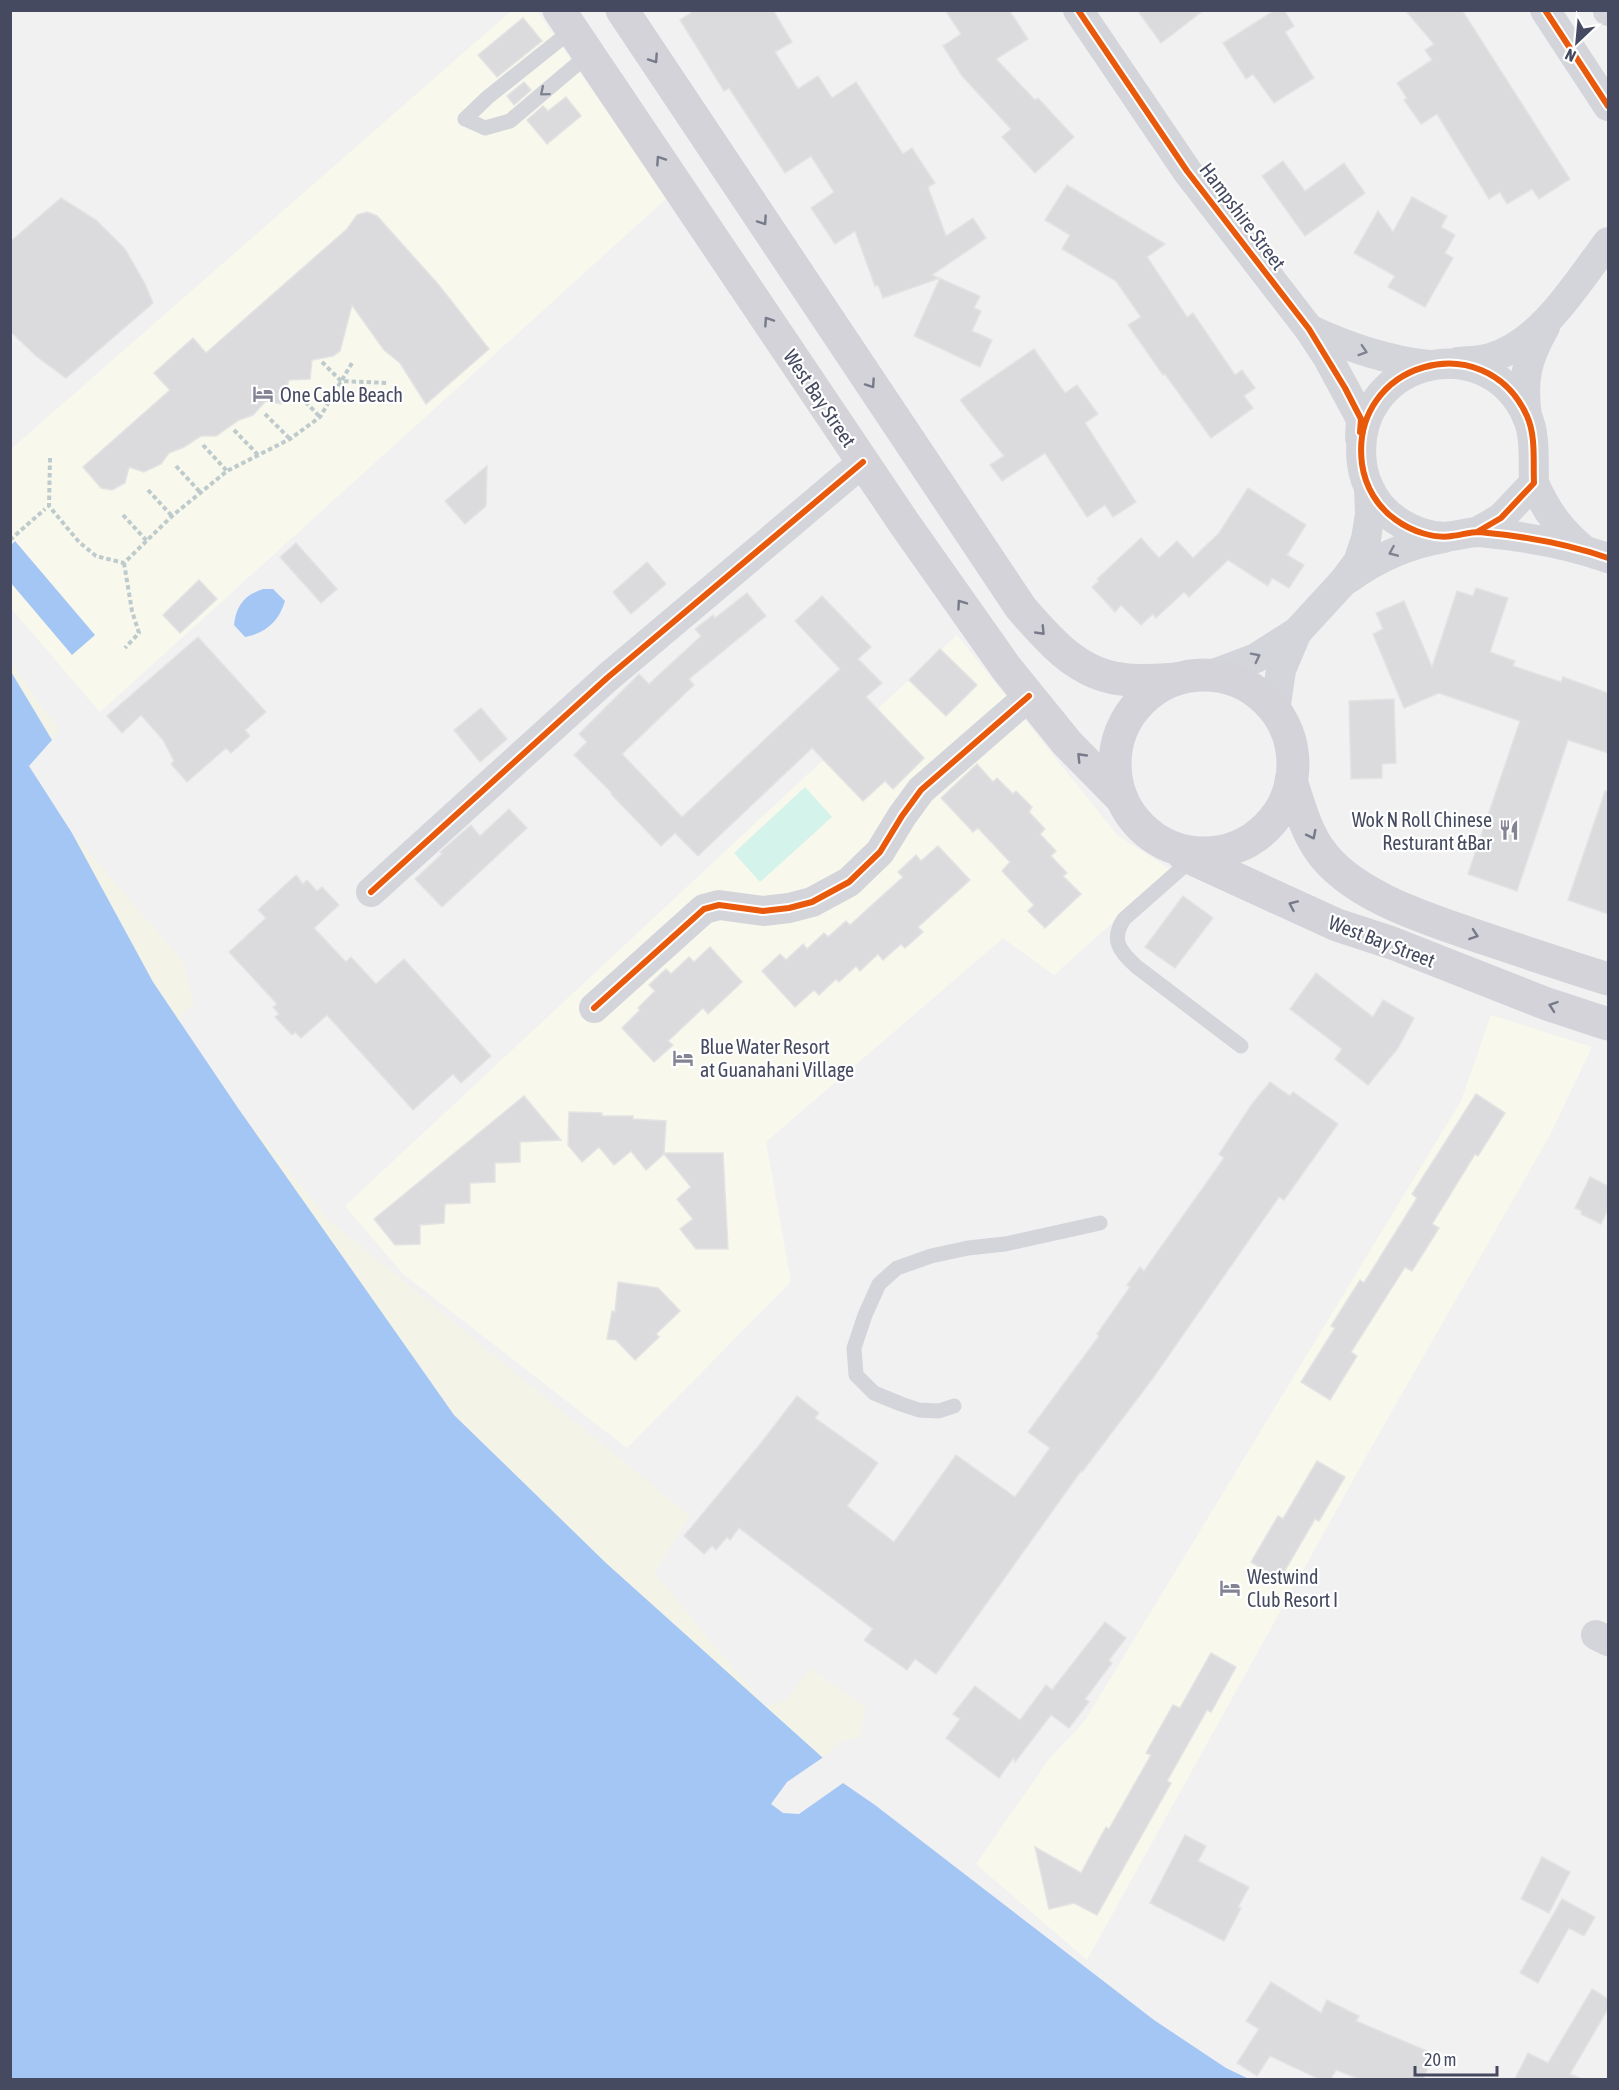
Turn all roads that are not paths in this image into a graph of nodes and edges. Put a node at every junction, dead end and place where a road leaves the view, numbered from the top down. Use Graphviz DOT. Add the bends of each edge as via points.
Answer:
graph roads {
  1 [pos="622,10"];
  2 [pos="1078,10"];
  3 [pos="1545,10"];
  4 [pos="574,31"];
  5 [pos="1608,106"];
  6 [pos="1608,242"];
  7 [pos="1553,314"];
  8 [pos="1309,329"];
  9 [pos="1441,364"];
  10 [pos="1527,417"];
  11 [pos="1360,450"];
  12 [pos="863,462"];
  13 [pos="1534,483"];
  14 [pos="1368,489"];
  15 [pos="1463,535"];
  16 [pos="1596,554"];
  17 [pos="1343,582"];
  18 [pos="1297,632"];
  19 [pos="1211,675"];
  20 [pos="1177,679"];
  21 [pos="1029,696"];
  22 [pos="1275,711"];
  23 [pos="1291,781"];
  24 [pos="1122,799"];
  25 [pos="1161,843"];
  26 [pos="1192,859"];
  27 [pos="371,892"];
  28 [pos="1608,979"];
  29 [pos="594,1008"];
  30 [pos="1608,1024"];
  31 [pos="1241,1046"];
  32 [pos="1100,1223"];
  33 [pos="954,1406"];
  1 -- 20 [label="main road, one-way" via="1021,608 1071,660 1088,668 1119,679"];
  2 -- 8 [label="street, Hampshire Street" via="1187,171"];
  3 -- 5 [label="street"];
  4 -- 4 [label="lane, one-way" via="510,121 485,128 465,119"];
  12 -- 4 [label="main road, West Bay Street, one-way"];
  6 -- 7 [label="street"];
  7 -- 9 [label="street" via="1535,333 1491,358"];
  7 -- 10 [label="street" via="1528,363 1524,390"];
  8 -- 9 [label="street, Hampshire Street, one-way" via="1373,355 1407,363"];
  8 -- 11 [label="street, Hampshire Street" via="1360,419"];
  9 -- 10 [label="street" via="1478,369 1500,382"];
  9 -- 11 [label="street" via="1405,374 1385,390 1370,410"];
  10 -- 13 [label="street" via="1533,438"];
  11 -- 14 [label="street"];
  21 -- 12 [label="main road, West Bay Street, one-way"];
  12 -- 27 [label="street" via="607,678"];
  13 -- 15 [label="street" via="1501,518"];
  13 -- 16 [label="street" via="1554,520 1568,536"];
  14 -- 15 [label="street" via="1396,520 1421,533"];
  14 -- 17 [label="street" via="1366,539 1358,562"];
  15 -- 16 [label="street"];
  15 -- 17 [label="street, one-way" via="1420,542 1393,552"];
  17 -- 18 [label="street"];
  19 -- 18 [label="street, one-way" via="1256,658"];
  18 -- 22 [label="street" via="1281,670"];
  19 -- 20 [label="main road"];
  19 -- 22 [label="main road" via="1243,685"];
  20 -- 24 [label="main road" via="1141,701 1127,718 1114,758 1115,779"];
  24 -- 21 [label="main road, West Bay Street, one-way" via="1067,743"];
  21 -- 29 [label="street" via="921,790 880,852 849,882 812,902 789,908 763,911 719,905 704,909"];
  22 -- 23 [label="main road" via="1287,733"];
  23 -- 25 [label="main road" via="1279,812 1269,825 1242,844 1194,853"];
  23 -- 28 [label="main road, West Bay Street, one-way" via="1319,850 1353,882 1419,916"];
  24 -- 25 [label="main road" via="1132,817"];
  25 -- 26 [label="main road, West Bay Street"];
  30 -- 26 [label="main road, West Bay Street, one-way" via="1337,925"];
  26 -- 31 [label="lane" via="1124,919 1117,930 1117,940 1123,954 1137,967"];
  32 -- 33 [label="lane" via="931,1256 897,1268 879,1284 854,1348 856,1375 874,1393 919,1410 939,1411"];
}
